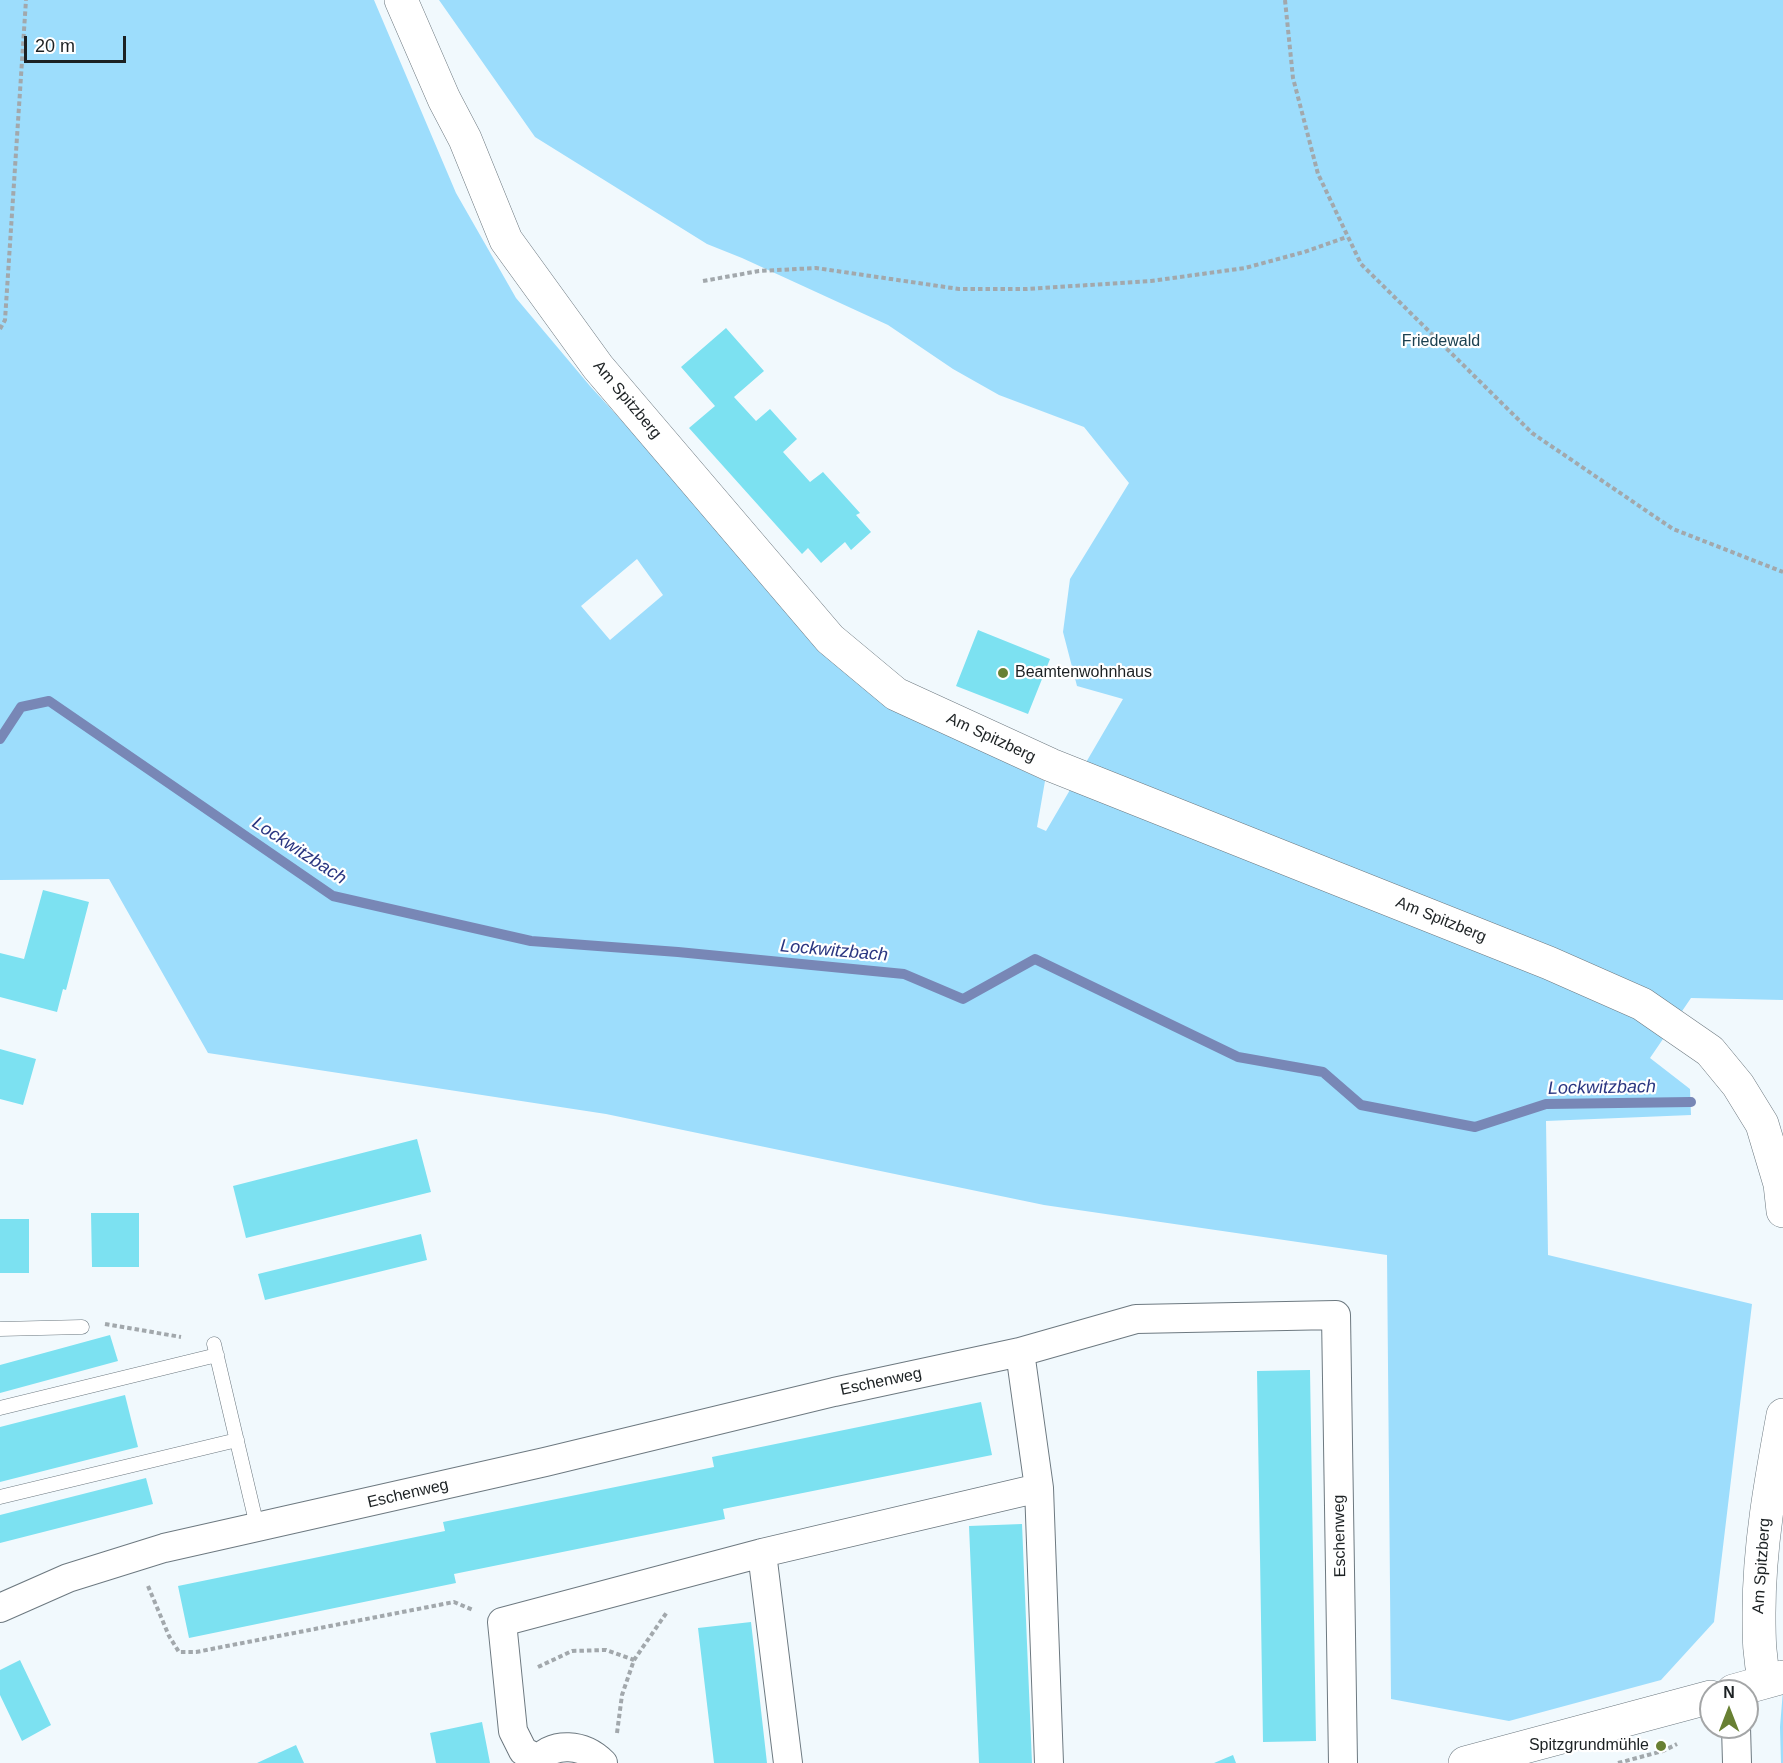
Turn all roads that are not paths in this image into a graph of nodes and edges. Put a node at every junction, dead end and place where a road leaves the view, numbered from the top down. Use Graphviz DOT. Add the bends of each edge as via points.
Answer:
graph roads {
  1 [pos="402,0"];
  2 [pos="1783,1211"];
  3 [pos="82,1327"];
  4 [pos="0,1329"];
  5 [pos="1020,1352"];
  6 [pos="0,1408"];
  7 [pos="1783,1415"];
  8 [pos="237,1440"];
  9 [pos="1039,1488"];
  10 [pos="0,1497"];
  11 [pos="257,1526"];
  12 [pos="762,1553"];
  13 [pos="0,1608"];
  14 [pos="1774,1679"];
  15 [pos="1759,1684"];
  16 [pos="1699,1700"];
  17 [pos="1736,1739"];
  18 [pos="536,1761"];
  19 [pos="603,1763"];
  20 [pos="788,1763"];
  21 [pos="1049,1763"];
  22 [pos="1343,1763"];
  23 [pos="1465,1763"];
  24 [pos="1737,1763"];
  1 -- 2 [label="street, Am Spitzberg" via="506,240 598,367 830,639 896,694 1051,765 1549,963 1642,1004 1710,1051 1738,1085 1762,1124 1780,1184"];
  3 -- 4 [label="lane"];
  5 -- 9 [label="street"];
  5 -- 11 [label="street, Eschenweg"];
  5 -- 22 [label="street, Eschenweg" via="1136,1319 1336,1315"];
  6 -- 8 [label="lane" via="215,1349"];
  7 -- 14 [label="street, Am Spitzberg" via="1765,1516 1759,1588 1759,1658"];
  8 -- 10 [label="lane"];
  8 -- 11 [label="lane"];
  9 -- 12 [label="street"];
  9 -- 21 [label="street"];
  11 -- 13 [label="street, Eschenweg" via="164,1548 68,1578"];
  12 -- 18 [label="street" via="502,1622 513,1731 523,1751"];
  12 -- 20 [label="street"];
  14 -- 15 [label="street"];
  16 -- 23 [label="street"];
  17 -- 24 [label="street"];
  18 -- 19 [label="street" via="564,1746 579,1747"];
}
